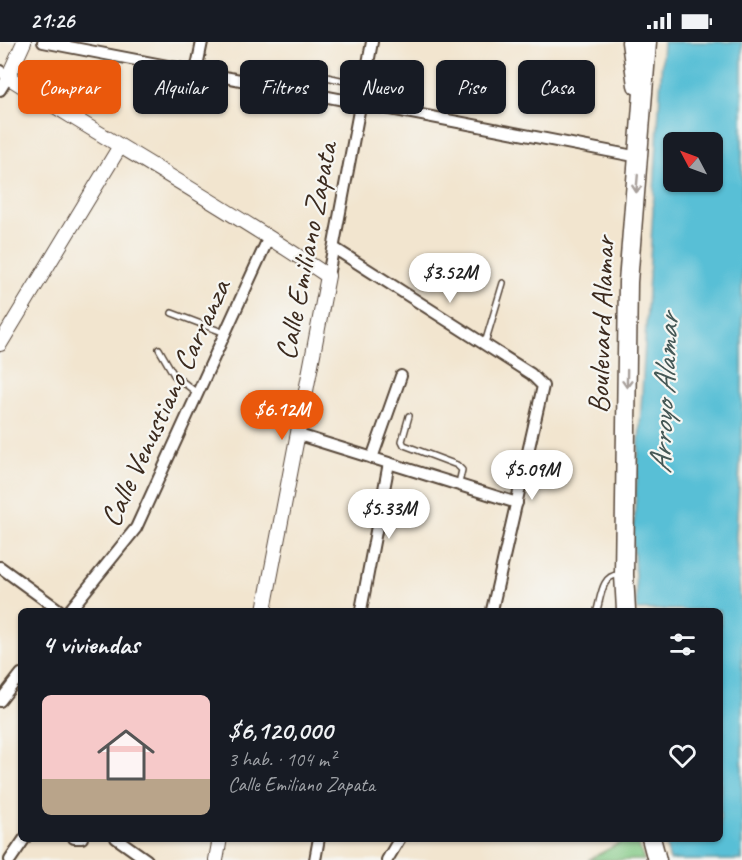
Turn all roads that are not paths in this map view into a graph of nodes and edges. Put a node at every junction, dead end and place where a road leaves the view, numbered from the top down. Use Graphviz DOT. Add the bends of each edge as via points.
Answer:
graph roads {
  1 [pos="24,42"];
  2 [pos="43,42"];
  3 [pos="202,42"];
  4 [pos="372,42"];
  5 [pos="631,42"];
  6 [pos="647,42"];
  7 [pos="138,60"];
  8 [pos="198,60"];
  9 [pos="369,60"];
  10 [pos="4,74"];
  11 [pos="228,78"];
  12 [pos="0,90"];
  13 [pos="340,101"];
  14 [pos="358,114"];
  15 [pos="408,114"];
  16 [pos="642,122"];
  17 [pos="119,148"];
  18 [pos="639,157"];
  19 [pos="269,237"];
  20 [pos="334,248"];
  21 [pos="328,276"];
  22 [pos="503,284"];
  23 [pos="172,313"];
  24 [pos="225,333"];
  25 [pos="0,344"];
  26 [pos="485,344"];
  27 [pos="159,349"];
  28 [pos="401,376"];
  29 [pos="197,393"];
  30 [pos="409,416"];
  31 [pos="299,435"];
  32 [pos="372,458"];
  33 [pos="389,463"];
  34 [pos="459,483"];
  35 [pos="517,503"];
  36 [pos="0,567"];
  37 [pos="624,575"];
  38 [pos="56,608"];
  39 [pos="72,608"];
  40 [pos="264,608"];
  41 [pos="361,608"];
  42 [pos="492,608"];
  43 [pos="598,608"];
  44 [pos="626,608"];
  45 [pos="18,678"];
  46 [pos="0,701"];
  47 [pos="23,842"];
  48 [pos="122,842"];
  49 [pos="219,842"];
  50 [pos="318,842"];
  51 [pos="398,842"];
  52 [pos="652,842"];
  53 [pos="10,860"];
  54 [pos="147,860"];
  55 [pos="216,860"];
  56 [pos="315,860"];
  57 [pos="387,860"];
  58 [pos="657,860"];
  1 -- 10 [label="street"];
  2 -- 7 [label="street"];
  3 -- 8 [label="street"];
  4 -- 9 [label="street, Calle Emiliano Zapata"];
  5 -- 16 [label="highway"];
  6 -- 16 [label="highway, Boulevard Alamar"];
  10 -- 12 [label="street"];
  10 -- 17 [label="street"];
  11 -- 13 [label="street"];
  14 -- 20 [label="street, Calle Emiliano Zapata"];
  15 -- 18 [label="street"];
  16 -- 18 [label="highway, Boulevard Alamar"];
  17 -- 19 [label="street"];
  17 -- 25 [label="street"];
  18 -- 37 [label="highway, Boulevard Alamar, one-way" via="628,282"];
  19 -- 21 [label="street"];
  19 -- 24 [label="street, Calle Venustiano Carranza"];
  20 -- 21 [label="street, Calle Emiliano Zapata"];
  20 -- 26 [label="street"];
  21 -- 31 [label="street, Calle Emiliano Zapata"];
  22 -- 26 [label="lane"];
  23 -- 24 [label="lane"];
  24 -- 29 [label="street, Calle Venustiano Carranza"];
  26 -- 35 [label="street" via="543,386"];
  27 -- 29 [label="lane" via="174,375"];
  28 -- 32 [label="street"];
  29 -- 39 [label="street, Calle Venustiano Carranza" via="136,528"];
  30 -- 34 [label="lane" via="404,445 457,465 462,470"];
  31 -- 32 [label="street"];
  31 -- 40 [label="street, Calle Emiliano Zapata"];
  32 -- 33 [label="street"];
  33 -- 34 [label="street"];
  33 -- 41 [label="street"];
  34 -- 35 [label="street"];
  35 -- 42 [label="street"];
  36 -- 38 [label="street"];
  37 -- 43 [label="lane" via="612,574 607,578"];
  37 -- 44 [label="highway, Boulevard Alamar"];
  45 -- 46 [label="street"];
  47 -- 53 [label="street"];
  48 -- 54 [label="street"];
  49 -- 55 [label="street"];
  50 -- 56 [label="street"];
  51 -- 57 [label="street"];
  52 -- 58 [label="highway"];
}
